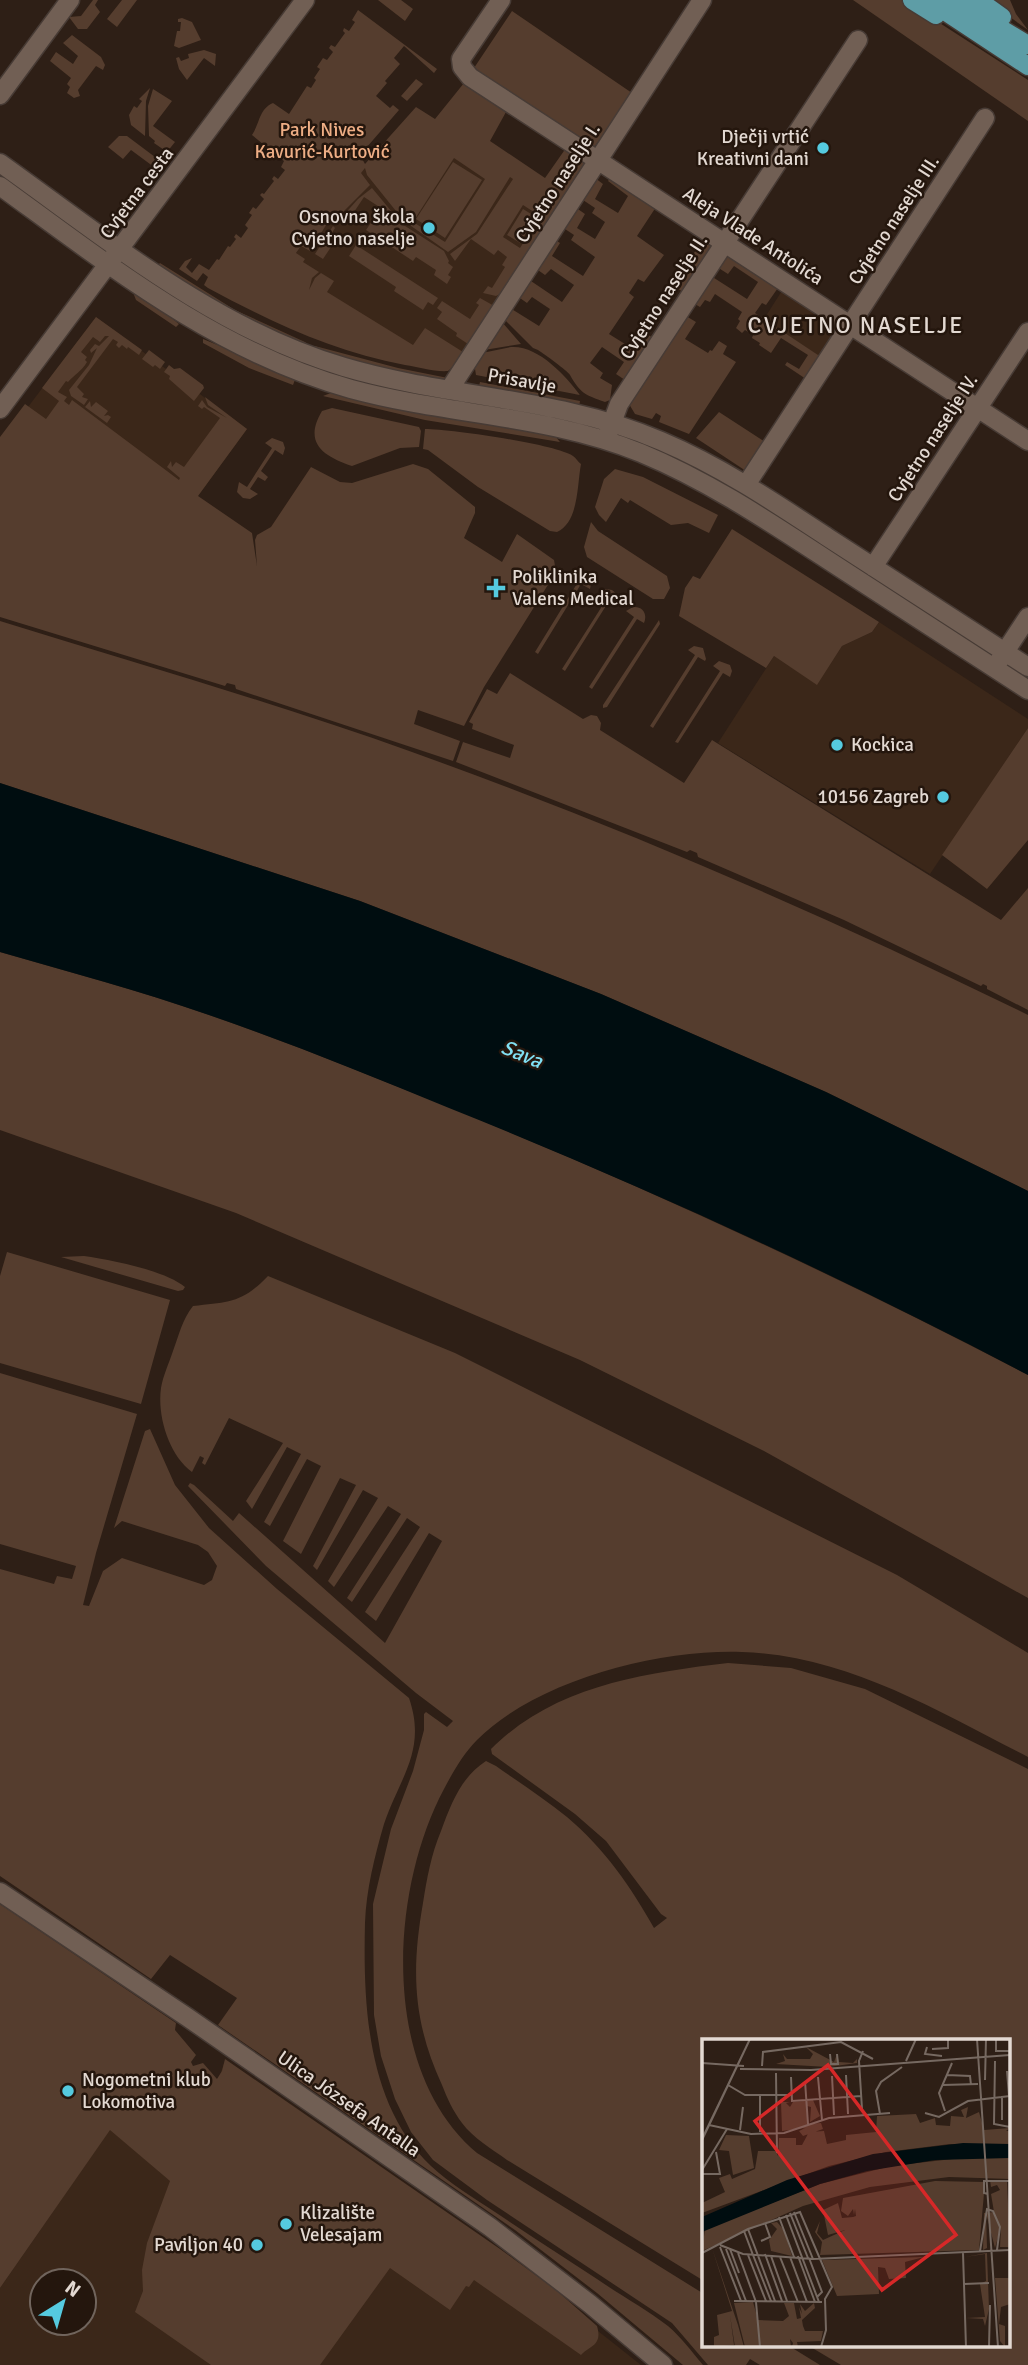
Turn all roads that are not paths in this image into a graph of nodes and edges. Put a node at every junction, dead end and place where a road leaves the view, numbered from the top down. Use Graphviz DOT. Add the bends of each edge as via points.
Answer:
graph roads {
  1 [pos="70,0"];
  2 [pos="305,0"];
  3 [pos="702,0"];
  4 [pos="912,0"];
  5 [pos="928,0"];
  6 [pos="953,0"];
  7 [pos="978,0"];
  8 [pos="492,3"];
  9 [pos="1028,35"];
  10 [pos="858,40"];
  11 [pos="989,41"];
  12 [pos="1028,45"];
  13 [pos="1028,66"];
  14 [pos="0,94"];
  15 [pos="985,118"];
  16 [pos="598,160"];
  17 [pos="0,163"];
  18 [pos="0,186"];
  19 [pos="725,242"];
  20 [pos="121,248"];
  21 [pos="109,264"];
  22 [pos="850,324"];
  23 [pos="1028,332"];
  24 [pos="449,390"];
  25 [pos="978,408"];
  26 [pos="0,409"];
  27 [pos="612,422"];
  28 [pos="605,440"];
  29 [pos="1028,441"];
  30 [pos="746,485"];
  31 [pos="873,567"];
  32 [pos="1028,617"];
  33 [pos="1005,652"];
  34 [pos="1028,667"];
  35 [pos="994,668"];
  36 [pos="1028,690"];
  37 [pos="0,1892"];
  38 [pos="663,2365"];
  1 -- 14 [label="street"];
  2 -- 20 [label="street, Cvjetna cesta"];
  3 -- 16 [label="street, Cvjetno naselje I."];
  4 -- 11 [label="main road"];
  5 -- 11 [label="main road"];
  6 -- 12 [label="main road"];
  7 -- 9 [label="main road"];
  8 -- 16 [label="street, Aleja Vlade Antolića" via="463,54 460,63 465,72"];
  10 -- 19 [label="street, Cvjetno naselje II."];
  11 -- 13 [label="main road"];
  15 -- 22 [label="street, Cvjetno naselje III."];
  16 -- 19 [label="street, Aleja Vlade Antolića"];
  16 -- 24 [label="street, Cvjetno naselje I."];
  17 -- 20 [label="street, Prisavlje"];
  18 -- 21 [label="street, Prisavlje"];
  19 -- 22 [label="street, Aleja Vlade Antolića"];
  19 -- 27 [label="street, Cvjetno naselje II." via="619,404"];
  20 -- 21 [label="street, Cvjetna cesta"];
  20 -- 24 [label="street, Prisavlje" via="216,313 288,348 356,371"];
  21 -- 26 [label="street, Cvjetna cesta"];
  21 -- 28 [label="street, Prisavlje" via="199,324 294,370 384,397 534,422"];
  22 -- 25 [label="street, Aleja Vlade Antolića"];
  22 -- 30 [label="street, Cvjetno naselje III."];
  23 -- 25 [label="street, Cvjetno naselje IV."];
  24 -- 27 [label="street, Prisavlje"];
  25 -- 29 [label="street, Aleja Vlade Antolića"];
  25 -- 31 [label="street, Cvjetno naselje IV."];
  27 -- 28 [label="street, Cvjetno naselje II."];
  27 -- 30 [label="street, Prisavlje" via="684,451"];
  28 -- 35 [label="street, Prisavlje" via="679,470 736,501"];
  30 -- 31 [label="street, Prisavlje"];
  31 -- 33 [label="street, Prisavlje"];
  32 -- 33 [label="street"];
  33 -- 34 [label="street, Prisavlje"];
  33 -- 35 [label="street"];
  35 -- 36 [label="street, Prisavlje"];
  37 -- 38 [label="street, Ulica Józsefa Antalla" via="490,2227"];
}
